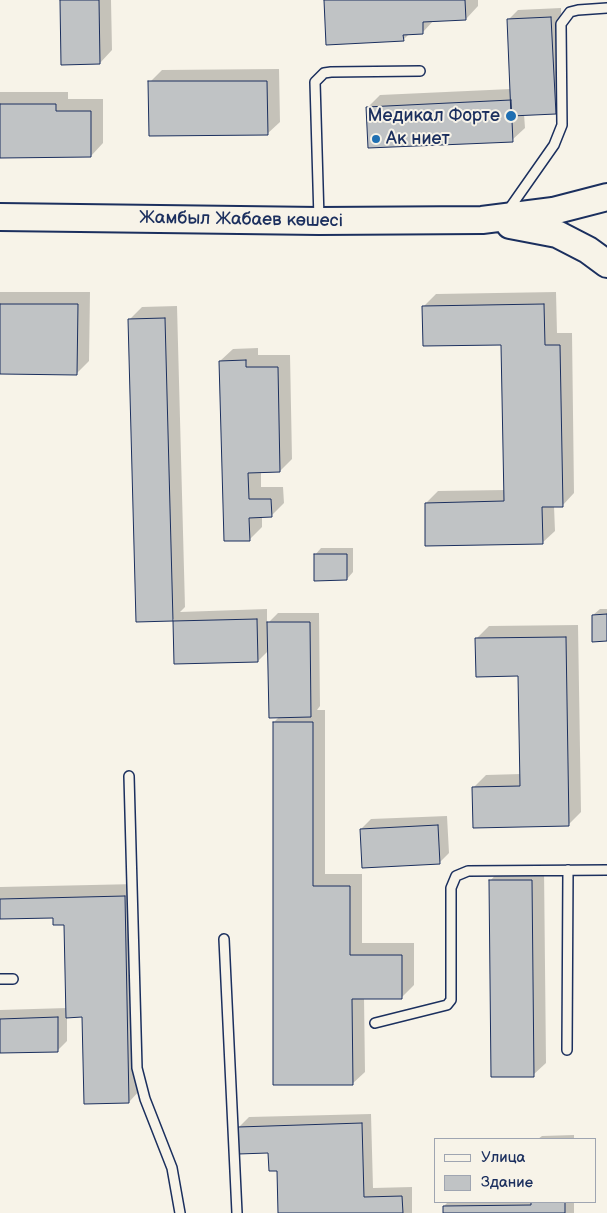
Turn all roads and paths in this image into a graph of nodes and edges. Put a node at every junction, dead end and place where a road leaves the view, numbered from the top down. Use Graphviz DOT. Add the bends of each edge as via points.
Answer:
graph roads {
  1 [pos="607,8"];
  2 [pos="420,71"];
  3 [pos="607,196"];
  4 [pos="0,217"];
  5 [pos="493,218"];
  6 [pos="319,221"];
  7 [pos="607,264"];
  8 [pos="129,776"];
  9 [pos="568,870"];
  10 [pos="607,870"];
  11 [pos="224,939"];
  12 [pos="0,979"];
  13 [pos="13,979"];
  14 [pos="376,1023"];
  15 [pos="567,1050"];
  16 [pos="180,1213"];
  17 [pos="237,1213"];
  1 -- 5 [label="lane" via="570,12 561,24 562,125 554,145"];
  2 -- 6 [label="lane" via="331,72 324,73 315,82"];
  3 -- 5 [label="main road" via="553,211"];
  4 -- 6 [label="main road, Жамбыл Жабаев көшесі"];
  5 -- 6 [label="main road, Жамбыл Жабаев көшесі"];
  5 -- 7 [label="main road" via="557,234"];
  8 -- 16 [label="lane" via="137,1068 172,1168"];
  9 -- 10 [label="lane"];
  9 -- 14 [label="lane" via="468,871 456,876 451,888 450,1003"];
  9 -- 15 [label="lane"];
  11 -- 17 [label="lane"];
  12 -- 13 [label="lane"];
}
